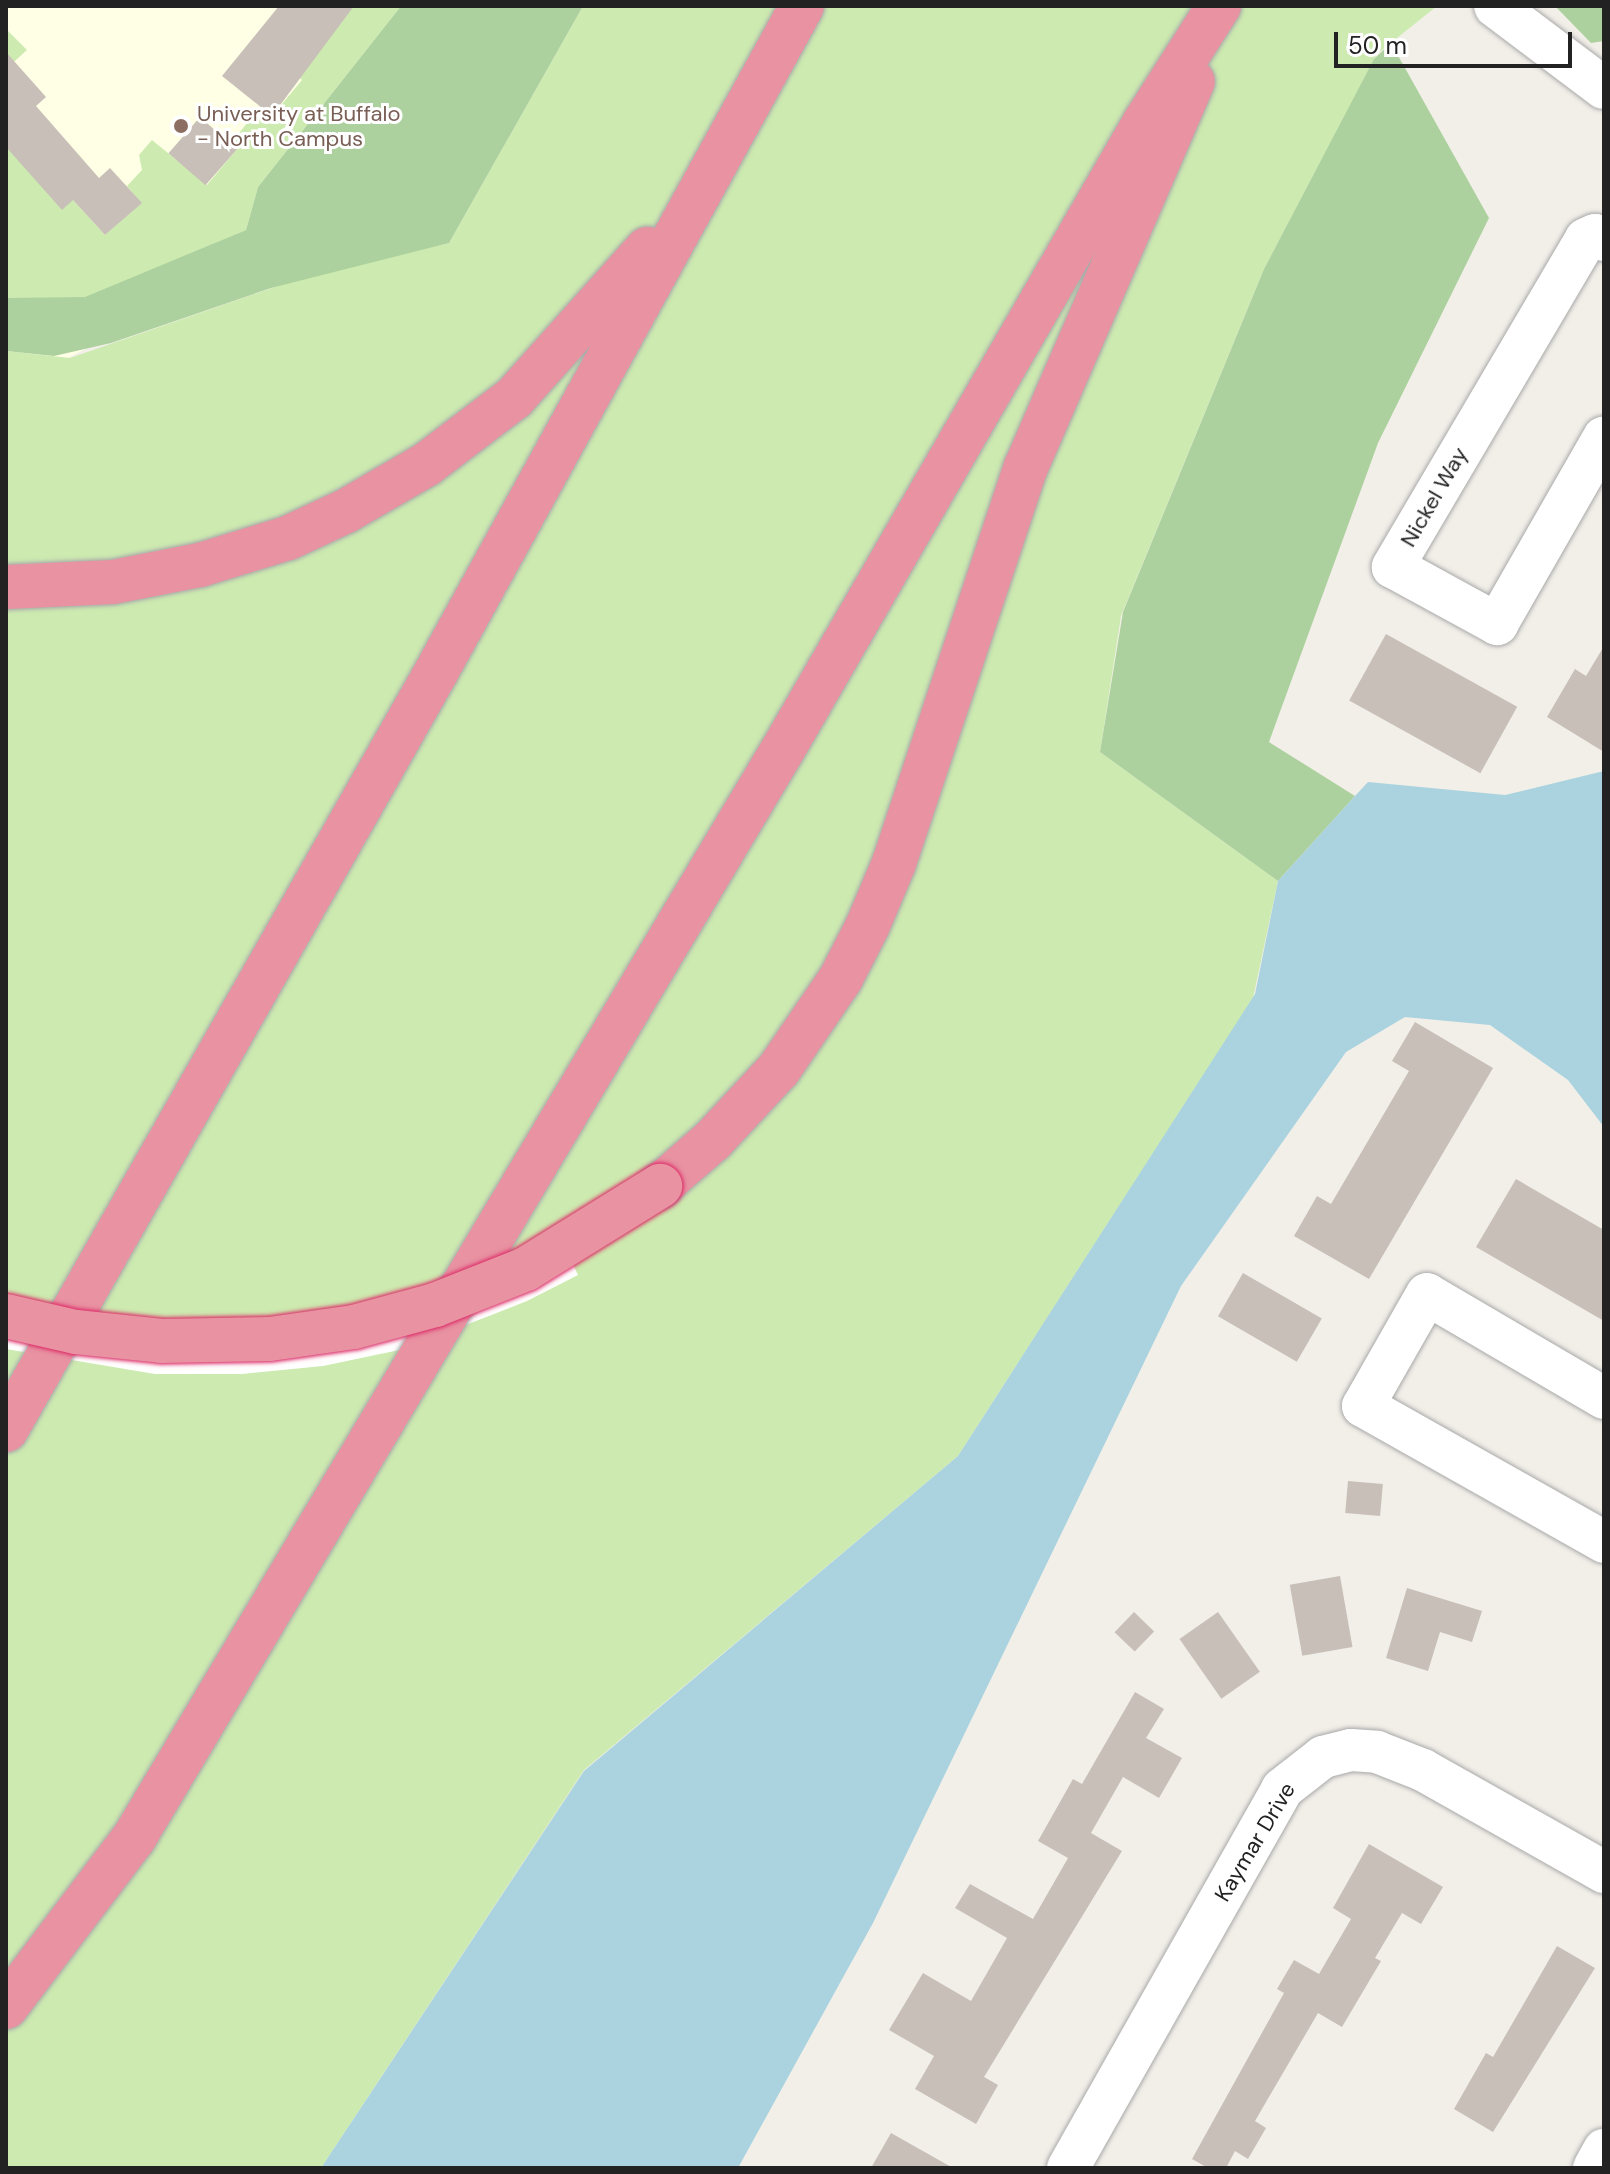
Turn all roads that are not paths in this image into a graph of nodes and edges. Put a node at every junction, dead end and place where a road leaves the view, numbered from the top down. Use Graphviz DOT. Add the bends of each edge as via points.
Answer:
graph roads {
  1 [pos="802,6"];
  2 [pos="1222,6"];
  3 [pos="1495,6"];
  4 [pos="1604,88"];
  5 [pos="710,174"];
  6 [pos="1604,240"];
  7 [pos="1604,437"];
  8 [pos="6,587"];
  9 [pos="6,1316"];
  10 [pos="1604,1398"];
  11 [pos="6,1430"];
  12 [pos="1604,1542"];
  13 [pos="1604,1872"];
  14 [pos="6,2007"];
  15 [pos="1604,2150"];
  16 [pos="1068,2168"];
  17 [pos="1594,2168"];
  1 -- 5 [label="highway"];
  2 -- 9 [label="highway, bridge" via="1147,195 1073,351 1026,467 868,925 841,978 779,1069 713,1140 660,1186 526,1269 435,1305 354,1327 270,1339 162,1341 76,1332"];
  2 -- 14 [label="highway" via="1145,122 785,746 134,1838"];
  3 -- 4 [label="street"];
  5 -- 8 [label="highway" via="537,376 457,443 373,497 288,538 200,565 113,582"];
  5 -- 11 [label="highway" via="434,676"];
  6 -- 7 [label="street, Nickel Way" via="1595,235 1586,239 1393,567 1497,624"];
  10 -- 12 [label="street" via="1427,1294 1363,1406"];
  13 -- 16 [label="street, Kaymar Drive" via="1423,1770 1377,1752 1351,1750 1323,1757 1282,1789"];
  15 -- 17 [label="street"];
}
